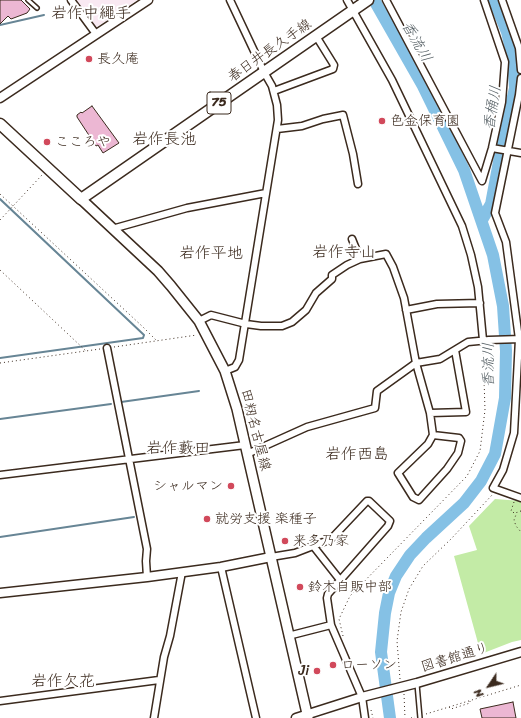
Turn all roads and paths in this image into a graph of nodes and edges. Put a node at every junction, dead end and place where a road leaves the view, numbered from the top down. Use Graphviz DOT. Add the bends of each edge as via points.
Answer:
graph roads {
  1 [pos="28,0"];
  2 [pos="71,0"];
  3 [pos="148,0"];
  4 [pos="230,0"];
  5 [pos="347,0"];
  6 [pos="368,0"];
  7 [pos="386,0"];
  8 [pos="484,0"];
  9 [pos="502,0"];
  10 [pos="37,8"];
  11 [pos="355,9"];
  12 [pos="96,34"];
  13 [pos="316,36"];
  14 [pos="521,70"];
  15 [pos="264,72"];
  16 [pos="521,78"];
  17 [pos="274,91"];
  18 [pos="520,95"];
  19 [pos="0,98"];
  20 [pos="0,124"];
  21 [pos="277,129"];
  22 [pos="493,149"];
  23 [pos="507,151"];
  24 [pos="521,153"];
  25 [pos="48,168"];
  26 [pos="358,184"];
  27 [pos="266,193"];
  28 [pos="0,194"];
  29 [pos="81,199"];
  30 [pos="13,206"];
  31 [pos="0,220"];
  32 [pos="112,228"];
  33 [pos="352,239"];
  34 [pos="360,259"];
  35 [pos="0,270"];
  36 [pos="480,303"];
  37 [pos="406,310"];
  38 [pos="199,321"];
  39 [pos="246,324"];
  40 [pos="206,333"];
  41 [pos="518,339"];
  42 [pos="486,340"];
  43 [pos="157,341"];
  44 [pos="107,348"];
  45 [pos="455,350"];
  46 [pos="87,351"];
  47 [pos="0,363"];
  48 [pos="416,363"];
  49 [pos="225,371"];
  50 [pos="430,413"];
  51 [pos="518,434"];
  52 [pos="433,435"];
  53 [pos="245,445"];
  54 [pos="247,454"];
  55 [pos="129,460"];
  56 [pos="0,475"];
  57 [pos="493,488"];
  58 [pos="519,496"];
  59 [pos="521,511"];
  60 [pos="516,514"];
  61 [pos="521,532"];
  62 [pos="314,547"];
  63 [pos="271,557"];
  64 [pos="221,567"];
  65 [pos="182,572"];
  66 [pos="147,577"];
  67 [pos="340,580"];
  68 [pos="0,594"];
  69 [pos="331,625"];
  70 [pos="288,636"];
  71 [pos="344,640"];
  72 [pos="521,652"];
  73 [pos="159,680"];
  74 [pos="417,683"];
  75 [pos="521,686"];
  76 [pos="400,688"];
  77 [pos="362,698"];
  78 [pos="0,702"];
  79 [pos="307,716"];
  80 [pos="420,717"];
  81 [pos="154,718"];
  82 [pos="256,718"];
  83 [pos="296,718"];
  84 [pos="365,718"];
  85 [pos="405,718"];
  86 [pos="411,718"];
  1 -- 10 [label="lane"];
  2 -- 12 [label="street"];
  3 -- 12 [label="street"];
  4 -- 15 [label="street"];
  5 -- 11 [label="street"];
  6 -- 11 [label="main road, 春日井長久手線 / 75"];
  7 -- 22 [label="street" via="482,181"];
  8 -- 22 [label="street" via="505,62 502,102"];
  9 -- 14 [label="street" via="519,48"];
  11 -- 13 [label="main road, 春日井長久手線 / 75"];
  11 -- 36 [label="street" via="462,226 471,255"];
  12 -- 19 [label="street"];
  13 -- 15 [label="main road, 春日井長久手線 / 75"];
  13 -- 17 [label="street" via="334,65 333,69"];
  15 -- 17 [label="street"];
  15 -- 29 [label="main road, 春日井長久手線 / 75"];
  16 -- 18 [label="street"];
  17 -- 21 [label="street"];
  18 -- 23 [label="street"];
  20 -- 25 [label="main road"];
  21 -- 26 [label="street" via="302,126 343,115"];
  21 -- 27 [label="street"];
  22 -- 23 [label="street"];
  23 -- 24 [label="street"];
  23 -- 41 [label="street" via="495,213 506,242"];
  25 -- 29 [label="main road"];
  25 -- 30 [label="path"];
  27 -- 32 [label="street" via="187,208"];
  27 -- 39 [label="street"];
  28 -- 30 [label="path"];
  29 -- 32 [label="main road, 田籾名古屋線"];
  30 -- 31 [label="path"];
  30 -- 43 [label="path"];
  32 -- 38 [label="main road, 田籾名古屋線" via="158,271"];
  33 -- 34 [label="street"];
  34 -- 37 [label="street" via="386,254 393,267"];
  34 -- 39 [label="street" via="332,275 332,279 316,293 306,310 292,322 282,326"];
  35 -- 46 [label="path"];
  36 -- 37 [label="street" via="437,304"];
  36 -- 42 [label="street"];
  37 -- 48 [label="street"];
  38 -- 39 [label="street" via="211,315"];
  38 -- 40 [label="main road, 田籾名古屋線"];
  39 -- 49 [label="street" via="238,363"];
  40 -- 43 [label="path"];
  40 -- 49 [label="main road, 田籾名古屋線"];
  41 -- 42 [label="street"];
  41 -- 51 [label="street"];
  42 -- 45 [label="street" via="468,342"];
  42 -- 71 [label="path" via="485,410 480,451 467,476 350,596 339,619"];
  43 -- 44 [label="path"];
  44 -- 46 [label="path"];
  44 -- 55 [label="street"];
  45 -- 48 [label="street" via="440,359"];
  45 -- 50 [label="street" via="466,412"];
  46 -- 47 [label="path"];
  48 -- 50 [label="street"];
  48 -- 54 [label="street" via="377,391 375,408 308,427"];
  49 -- 53 [label="main road, 田籾名古屋線"];
  50 -- 52 [label="street"];
  51 -- 57 [label="street"];
  52 -- 52 [label="street" via="428,444 398,473 413,497 419,500 447,469 458,453 462,441 459,438"];
  53 -- 54 [label="main road, 田籾名古屋線"];
  53 -- 55 [label="street"];
  54 -- 63 [label="main road, 田籾名古屋線"];
  55 -- 56 [label="street"];
  55 -- 66 [label="street" via="147,549"];
  57 -- 58 [label="street"];
  57 -- 76 [label="path" via="492,496 424,566 409,589 401,612 397,641"];
  58 -- 60 [label="path" via="511,511"];
  59 -- 60 [label="path"];
  60 -- 61 [label="path" via="514,520"];
  62 -- 63 [label="street" via="289,555"];
  62 -- 67 [label="street"];
  62 -- 67 [label="street" via="332,538 367,501 390,520 388,526"];
  63 -- 64 [label="street"];
  63 -- 70 [label="main road, 田籾名古屋線"];
  64 -- 65 [label="street"];
  64 -- 82 [label="street"];
  65 -- 66 [label="street"];
  65 -- 73 [label="street"];
  66 -- 68 [label="street"];
  67 -- 69 [label="street" via="328,594"];
  69 -- 70 [label="street"];
  69 -- 77 [label="street"];
  70 -- 79 [label="main road, 田籾名古屋線"];
  72 -- 74 [label="street, 図書館通り"];
  73 -- 78 [label="street"];
  73 -- 81 [label="street"];
  74 -- 76 [label="street, 図書館通り"];
  74 -- 80 [label="lane"];
  75 -- 80 [label="path"];
  76 -- 77 [label="street, 図書館通り"];
  76 -- 85 [label="path"];
  77 -- 79 [label="street"];
  77 -- 84 [label="street"];
  79 -- 83 [label="street"];
  80 -- 86 [label="path"];
}
